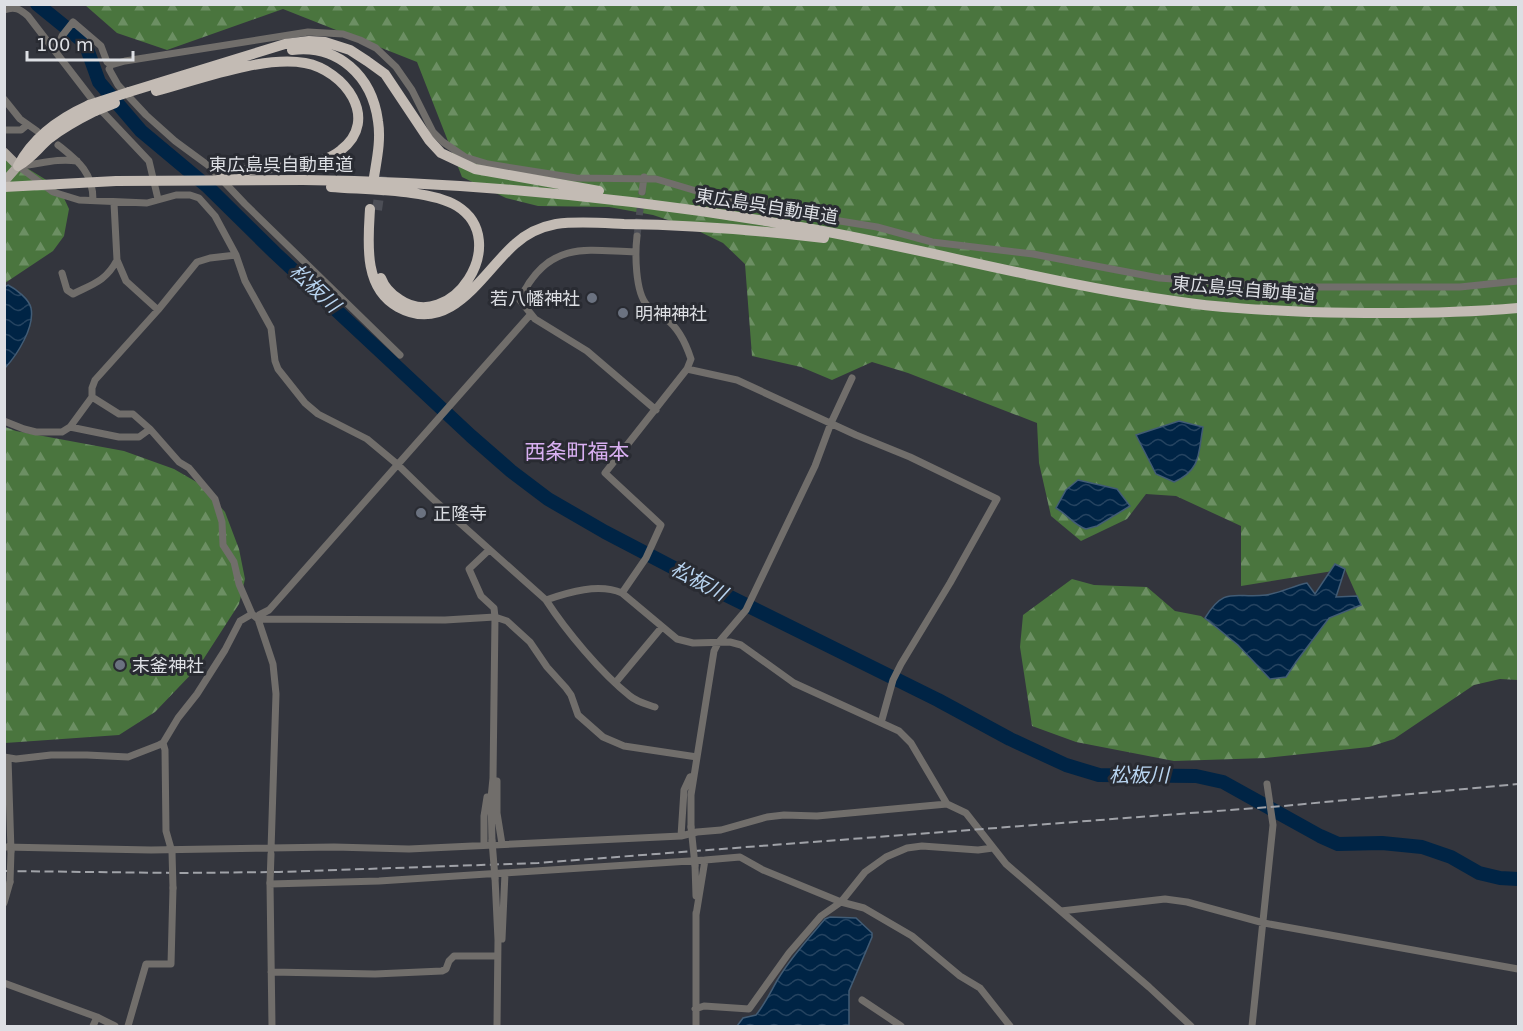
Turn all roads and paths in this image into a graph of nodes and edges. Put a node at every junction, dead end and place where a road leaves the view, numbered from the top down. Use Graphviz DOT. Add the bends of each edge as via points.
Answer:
graph roads {
  1 [pos="4,10"];
  2 [pos="325,42"];
  3 [pos="56,52"];
  4 [pos="111,66"];
  5 [pos="233,70"];
  6 [pos="130,95"];
  7 [pos="4,99"];
  8 [pos="27,125"];
  9 [pos="4,130"];
  10 [pos="37,131"];
  11 [pos="58,144"];
  12 [pos="4,152"];
  13 [pos="77,161"];
  14 [pos="18,166"];
  15 [pos="644,177"];
  16 [pos="116,181"];
  17 [pos="303,182"];
  18 [pos="4,184"];
  19 [pos="642,192"];
  20 [pos="158,199"];
  21 [pos="93,200"];
  22 [pos="114,203"];
  23 [pos="676,208"];
  24 [pos="637,236"];
  25 [pos="904,248"];
  26 [pos="635,252"];
  27 [pos="236,255"];
  28 [pos="117,260"];
  29 [pos="62,273"];
  30 [pos="1518,281"];
  31 [pos="1518,308"];
  32 [pos="158,310"];
  33 [pos="530,315"];
  34 [pos="400,355"];
  35 [pos="687,369"];
  36 [pos="852,378"];
  37 [pos="92,397"];
  38 [pos="656,410"];
  39 [pos="4,421"];
  40 [pos="831,423"];
  41 [pos="70,427"];
  42 [pos="150,429"];
  43 [pos="397,464"];
  44 [pos="489,550"];
  45 [pos="622,593"];
  46 [pos="546,600"];
  47 [pos="255,617"];
  48 [pos="495,617"];
  49 [pos="662,627"];
  50 [pos="728,633"];
  51 [pos="730,642"];
  52 [pos="718,643"];
  53 [pos="616,682"];
  54 [pos="655,707"];
  55 [pos="881,723"];
  56 [pos="163,743"];
  57 [pos="697,757"];
  58 [pos="6,758"];
  59 [pos="694,776"];
  60 [pos="493,778"];
  61 [pos="1267,784"];
  62 [pos="947,804"];
  63 [pos="681,836"];
  64 [pos="502,844"];
  65 [pos="484,845"];
  66 [pos="8,848"];
  67 [pos="993,848"];
  68 [pos="172,850"];
  69 [pos="271,851"];
  70 [pos="705,860"];
  71 [pos="505,873"];
  72 [pos="270,884"];
  73 [pos="841,902"];
  74 [pos="4,903"];
  75 [pos="1061,911"];
  76 [pos="696,915"];
  77 [pos="1264,924"];
  78 [pos="498,940"];
  79 [pos="497,956"];
  80 [pos="1518,969"];
  81 [pos="271,972"];
  82 [pos="4,983"];
  83 [pos="862,1000"];
  84 [pos="695,1009"];
  85 [pos="97,1017"];
  86 [pos="93,1026"];
  87 [pos="115,1026"];
  88 [pos="128,1026"];
  89 [pos="272,1026"];
  90 [pos="497,1026"];
  91 [pos="696,1026"];
  92 [pos="901,1026"];
  93 [pos="1010,1026"];
  94 [pos="1191,1026"];
  95 [pos="1252,1026"];
  1 -- 3 [label="street" via="21,9"];
  2 -- 5 [label="highway" via="354,59 376,88 385,127 378,177 375,103 369,88 348,63 328,53 303,49 267,56"];
  2 -- 6 [label="highway" via="285,44"];
  2 -- 23 [label="highway" via="350,50 385,74 429,141 456,162"];
  3 -- 4 [label="street" via="73,22 100,46"];
  3 -- 20 [label="street" via="98,106 149,161"];
  4 -- 15 [label="street" via="298,33 343,34 387,57 403,75 434,132 465,157 576,178"];
  4 -- 34 [label="street" via="117,85 146,115 209,166"];
  5 -- 6 [label="highway"];
  5 -- 16 [label="highway, bridge" via="288,61 323,68 337,76 355,99 358,113 352,139 333,156 303,165"];
  6 -- 14 [label="highway, bridge" via="67,116 39,137"];
  7 -- 8 [label="street"];
  8 -- 9 [label="street" via="21,130"];
  8 -- 10 [label="street"];
  11 -- 13 [label="street"];
  12 -- 14 [label="main road"];
  13 -- 14 [label="street" via="54,159"];
  13 -- 21 [label="street" via="91,180"];
  14 -- 18 [label="main road"];
  14 -- 21 [label="street" via="53,192"];
  15 -- 19 [label="street"];
  15 -- 30 [label="street" via="710,195 781,206 809,216 877,227 932,242 1033,254 1159,278 1282,287 1460,287"];
  16 -- 17 [label="highway, 東広島呉自動車道, bridge"];
  16 -- 18 [label="highway, 東広島呉自動車道, bridge"];
  17 -- 23 [label="highway, 東広島呉自動車道" via="494,188"];
  17 -- 25 [label="highway" via="419,194 456,205 467,214 479,240 478,260 471,278 447,300 414,306 394,296 383,284 377,266 373,209 368,251 377,286 396,306 423,314 455,305 517,242 535,230 557,224 643,224 756,231"];
  20 -- 22 [label="street"];
  20 -- 27 [label="street" via="176,195 199,198 215,216"];
  21 -- 22 [label="street"];
  22 -- 28 [label="street"];
  23 -- 25 [label="highway, 東広島呉自動車道"];
  24 -- 26 [label="street"];
  25 -- 31 [label="highway, 東広島呉自動車道" via="1041,278 1188,303 1258,310 1407,314"];
  26 -- 33 [label="street" via="578,251 553,258 535,274 519,299"];
  26 -- 35 [label="street" via="645,304 677,330 691,359"];
  27 -- 32 [label="street" via="197,262"];
  27 -- 43 [label="street" via="245,281 271,328 275,361 288,382 318,414 368,439"];
  28 -- 29 [label="street" via="104,279 73,294 67,290"];
  28 -- 32 [label="street" via="126,281"];
  32 -- 37 [label="street" via="95,380"];
  33 -- 38 [label="street" via="587,351"];
  33 -- 43 [label="street"];
  35 -- 38 [label="street"];
  35 -- 40 [label="street" via="737,380"];
  36 -- 40 [label="street"];
  37 -- 41 [label="street"];
  37 -- 42 [label="street" via="119,414 133,414"];
  38 -- 45 [label="street" via="605,473 661,525 646,558"];
  39 -- 41 [label="street" via="36,432 62,432"];
  40 -- 50 [label="street" via="746,610"];
  40 -- 55 [label="street" via="997,499 901,664"];
  41 -- 42 [label="street" via="119,437 139,437"];
  42 -- 47 [label="street" via="215,500 223,544"];
  43 -- 44 [label="street"];
  43 -- 47 [label="street" via="270,610"];
  44 -- 46 [label="street"];
  44 -- 48 [label="street" via="469,569 481,596 494,608"];
  45 -- 46 [label="street" via="575,591"];
  45 -- 49 [label="street"];
  46 -- 53 [label="street" via="591,658"];
  47 -- 48 [label="street"];
  47 -- 56 [label="street" via="240,621"];
  47 -- 69 [label="street" via="273,664 276,694"];
  48 -- 57 [label="street" via="507,621 530,642 566,688 578,716 603,738 624,746"];
  48 -- 60 [label="street"];
  49 -- 52 [label="street" via="677,639"];
  49 -- 53 [label="street"];
  50 -- 51 [label="street"];
  50 -- 52 [label="street"];
  51 -- 52 [label="street"];
  51 -- 55 [label="street" via="741,645 794,683"];
  52 -- 57 [label="street"];
  53 -- 54 [label="street" via="641,703"];
  55 -- 62 [label="street" via="911,743"];
  56 -- 58 [label="street" via="128,757"];
  56 -- 68 [label="street" via="166,831"];
  57 -- 59 [label="street"];
  58 -- 66 [label="street"];
  59 -- 63 [label="street" via="684,790"];
  59 -- 76 [label="street, bridge" via="691,826"];
  60 -- 64 [label="street" via="497,779"];
  60 -- 65 [label="street" via="484,816"];
  60 -- 78 [label="street, bridge"];
  61 -- 77 [label="street" via="1273,825"];
  62 -- 63 [label="street" via="767,817"];
  62 -- 67 [label="street" via="966,813"];
  63 -- 64 [label="street"];
  64 -- 65 [label="street"];
  65 -- 69 [label="street"];
  66 -- 68 [label="street"];
  66 -- 74 [label="street, bridge" via="10,882"];
  67 -- 73 [label="street" via="907,848 865,872"];
  67 -- 75 [label="street"];
  68 -- 69 [label="street"];
  68 -- 88 [label="street, bridge" via="171,964 146,964"];
  69 -- 72 [label="street, bridge"];
  70 -- 71 [label="street"];
  70 -- 73 [label="street" via="740,856 763,870"];
  70 -- 76 [label="street"];
  71 -- 72 [label="street"];
  71 -- 78 [label="street" via="502,940"];
  72 -- 81 [label="street"];
  73 -- 84 [label="street" via="821,916 789,953 749,1009"];
  73 -- 93 [label="street" via="864,908 912,936 980,988"];
  75 -- 77 [label="street" via="1165,899"];
  75 -- 94 [label="street"];
  76 -- 84 [label="street"];
  77 -- 80 [label="street"];
  77 -- 95 [label="street"];
  78 -- 79 [label="street"];
  79 -- 81 [label="street" via="454,956 442,971"];
  79 -- 90 [label="street"];
  81 -- 89 [label="street"];
  82 -- 85 [label="street"];
  83 -- 92 [label="street"];
  84 -- 91 [label="street"];
  85 -- 86 [label="street"];
  85 -- 87 [label="street"];
}
